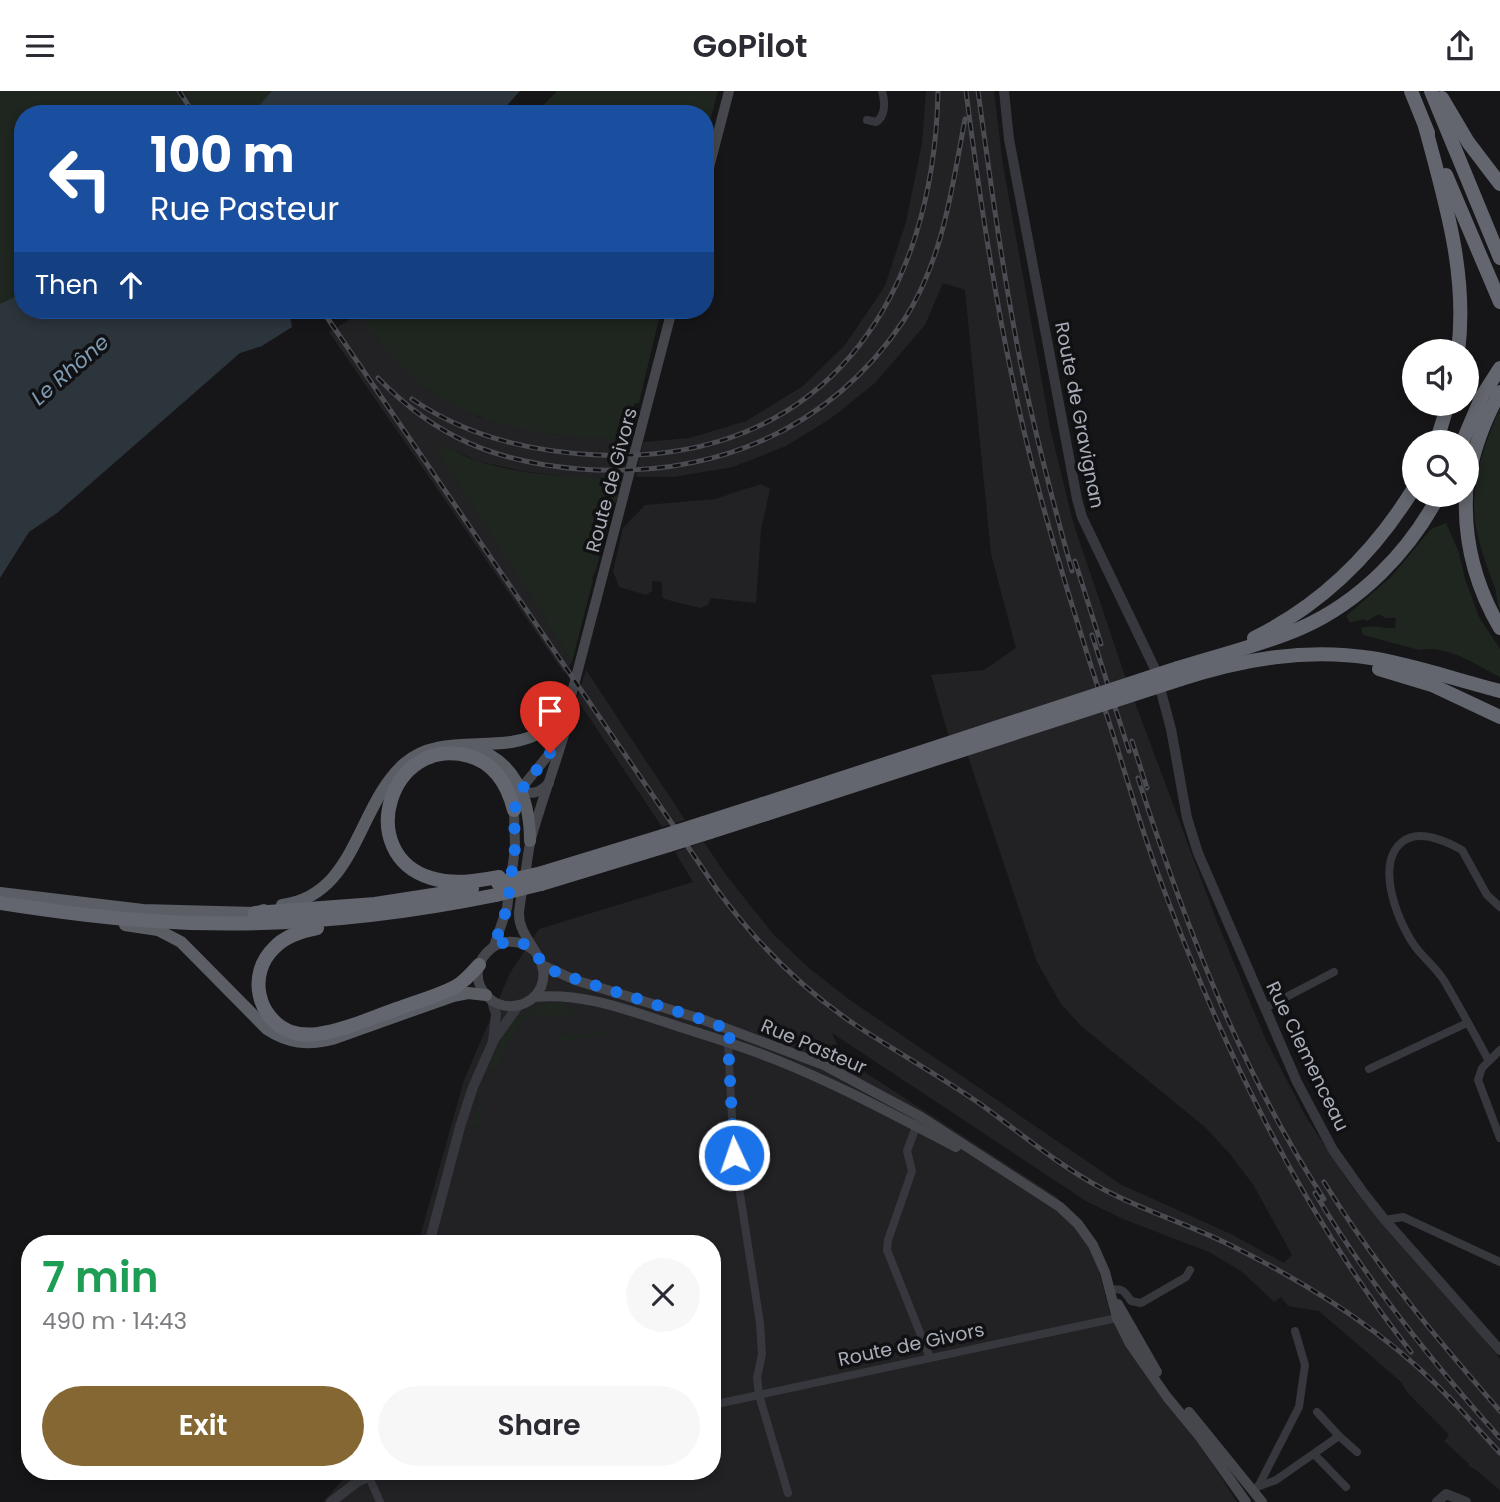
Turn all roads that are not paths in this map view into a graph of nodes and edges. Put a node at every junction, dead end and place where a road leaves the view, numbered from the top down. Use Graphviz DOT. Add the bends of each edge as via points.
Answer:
graph roads {
  1 [pos="729,91"];
  2 [pos="882,91"];
  3 [pos="1004,91"];
  4 [pos="1411,91"];
  5 [pos="1431,91"];
  6 [pos="1438,91"];
  7 [pos="867,120"];
  8 [pos="1425,126"];
  9 [pos="714,148"];
  10 [pos="1500,184"];
  11 [pos="1500,258"];
  12 [pos="1500,302"];
  13 [pos="671,319"];
  14 [pos="1459,339"];
  15 [pos="1500,369"];
  16 [pos="1500,392"];
  17 [pos="1468,430"];
  18 [pos="1479,436"];
  19 [pos="1402,505"];
  20 [pos="1431,507"];
  21 [pos="1466,507"];
  22 [pos="1500,628"];
  23 [pos="1306,655"];
  24 [pos="1208,659"];
  25 [pos="1180,674"];
  26 [pos="1446,678"];
  27 [pos="1500,691"];
  28 [pos="1500,698"];
  29 [pos="569,704"];
  30 [pos="1500,717"];
  31 [pos="463,746"];
  32 [pos="503,781"];
  33 [pos="549,783"];
  34 [pos="522,791"];
  35 [pos="514,810"];
  36 [pos="530,841"];
  37 [pos="666,841"];
  38 [pos="1198,853"];
  39 [pos="542,875"];
  40 [pos="498,885"];
  41 [pos="0,893"];
  42 [pos="0,904"];
  43 [pos="1500,907"];
  44 [pos="403,912"];
  45 [pos="255,913"];
  46 [pos="494,946"];
  47 [pos="533,950"];
  48 [pos="479,965"];
  49 [pos="542,965"];
  50 [pos="1335,972"];
  51 [pos="534,997"];
  52 [pos="489,998"];
  53 [pos="518,1006"];
  54 [pos="1265,1008"];
  55 [pos="1467,1023"];
  56 [pos="730,1037"];
  57 [pos="493,1042"];
  58 [pos="1500,1050"];
  59 [pos="1489,1061"];
  60 [pos="1369,1069"];
  61 [pos="918,1122"];
  62 [pos="1500,1138"];
  63 [pos="1385,1220"];
  64 [pos="431,1235"];
  65 [pos="1500,1262"];
  66 [pos="1190,1270"];
  67 [pos="1111,1290"];
  68 [pos="1116,1318"];
  69 [pos="1295,1331"];
  70 [pos="1500,1350"];
  71 [pos="930,1358"];
  72 [pos="760,1395"];
  73 [pos="721,1403"];
  74 [pos="1317,1412"];
  75 [pos="1339,1436"];
  76 [pos="1357,1452"];
  77 [pos="1314,1454"];
  78 [pos="354,1480"];
  79 [pos="371,1480"];
  80 [pos="1346,1487"];
  81 [pos="1256,1488"];
  82 [pos="788,1493"];
  83 [pos="331,1502"];
  84 [pos="380,1502"];
  85 [pos="1246,1502"];
  86 [pos="1262,1502"];
  87 [pos="1437,1502"];
  88 [pos="1466,1502"];
  1 -- 9 [label="main road"];
  2 -- 7 [label="street" via="880,120"];
  3 -- 38 [label="street, Route de Gravignan" via="1077,499 1155,669 1186,818"];
  4 -- 8 [label="highway"];
  5 -- 11 [label="highway"];
  6 -- 10 [label="highway"];
  8 -- 12 [label="highway"];
  8 -- 14 [label="highway" via="1458,263"];
  13 -- 29 [label="main road, Route de Givors"];
  15 -- 17 [label="highway"];
  16 -- 18 [label="highway"];
  19 -- 24 [label="highway" via="1379,539 1327,591 1272,628"];
  20 -- 24 [label="highway" via="1398,555 1349,600 1300,629"];
  21 -- 22 [label="highway" via="1470,555"];
  23 -- 25 [label="highway"];
  23 -- 26 [label="highway" via="1372,658"];
  23 -- 30 [label="highway" via="1413,678"];
  24 -- 25 [label="highway"];
  25 -- 37 [label="highway, bridge"];
  26 -- 27 [label="highway"];
  26 -- 28 [label="highway"];
  29 -- 31 [label="highway" via="534,736"];
  29 -- 33 [label="main road"];
  29 -- 34 [label="main road" via="550,753"];
  31 -- 34 [label="highway" via="499,760"];
  31 -- 45 [label="highway" via="428,750 401,767 341,867 320,890 302,901"];
  32 -- 34 [label="main road"];
  32 -- 35 [label="highway"];
  32 -- 40 [label="highway" via="474,758 457,754 432,757 398,781 387,817 395,849 419,873 431,879"];
  33 -- 34 [label="main road" via="536,793"];
  33 -- 36 [label="main road"];
  34 -- 35 [label="main road"];
  34 -- 36 [label="highway" via="530,818"];
  35 -- 46 [label="main road" via="515,848 507,908"];
  36 -- 47 [label="main road" via="519,913"];
  37 -- 39 [label="highway"];
  37 -- 39 [label="highway"];
  38 -- 54 [label="street, Rue Clemenceau"];
  39 -- 40 [label="highway, bridge"];
  40 -- 44 [label="highway"];
  40 -- 45 [label="highway" via="385,903"];
  41 -- 45 [label="highway" via="144,910"];
  42 -- 44 [label="highway" via="222,924 322,921"];
  42 -- 52 [label="highway" via="169,934 197,955 267,1029 298,1042 332,1039 460,995"];
  43 -- 55 [label="street" via="1487,895 1457,847 1416,836 1402,842 1390,858 1391,888 1399,915"];
  44 -- 48 [label="highway" via="301,932 276,945 264,961 258,982 268,1014 296,1033 333,1031 453,988"];
  46 -- 47 [label="main road" via="514,941"];
  46 -- 48 [label="main road"];
  47 -- 49 [label="main road"];
  48 -- 52 [label="main road" via="479,981"];
  49 -- 51 [label="main road" via="543,982"];
  49 -- 56 [label="main road, Rue Pasteur" via="652,1002"];
  50 -- 54 [label="street"];
  51 -- 53 [label="main road"];
  51 -- 56 [label="main road, Rue Pasteur" via="587,1000"];
  52 -- 53 [label="main road"];
  52 -- 57 [label="street" via="496,1014"];
  53 -- 57 [label="street"];
  54 -- 63 [label="street, Rue Clemenceau" via="1297,1082 1334,1150"];
  55 -- 59 [label="street"];
  55 -- 60 [label="street"];
  56 -- 61 [label="main road, Rue Pasteur" via="824,1065"];
  56 -- 72 [label="street" via="734,1155 760,1323"];
  57 -- 64 [label="street" via="460,1127"];
  58 -- 59 [label="street"];
  59 -- 62 [label="street" via="1478,1080"];
  61 -- 67 [label="main road, Rue Pasteur" via="1060,1207 1093,1245"];
  61 -- 71 [label="street" via="907,1151 912,1171 887,1250"];
  63 -- 65 [label="street" via="1403,1217"];
  63 -- 70 [label="street, Rue Clemenceau"];
  66 -- 67 [label="street" via="1186,1277 1141,1303 1131,1301 1124,1291"];
  67 -- 68 [label="main road, Rue Pasteur"];
  67 -- 81 [label="main road, Rue Pasteur" via="1155,1369"];
  68 -- 71 [label="street, Route de Givors"];
  68 -- 85 [label="main road, Rue Pasteur" via="1149,1372"];
  69 -- 81 [label="street" via="1305,1365 1299,1407"];
  71 -- 72 [label="street, Route de Givors"];
  72 -- 73 [label="street, Route de Givors"];
  72 -- 82 [label="street"];
  74 -- 75 [label="street"];
  75 -- 76 [label="street"];
  75 -- 77 [label="street"];
  77 -- 80 [label="street"];
  77 -- 81 [label="street"];
  78 -- 83 [label="street"];
  79 -- 84 [label="street"];
  81 -- 85 [label="street"];
  81 -- 86 [label="main road, Rue Pasteur"];
  87 -- 88 [label="street" via="1446,1494"];
}
